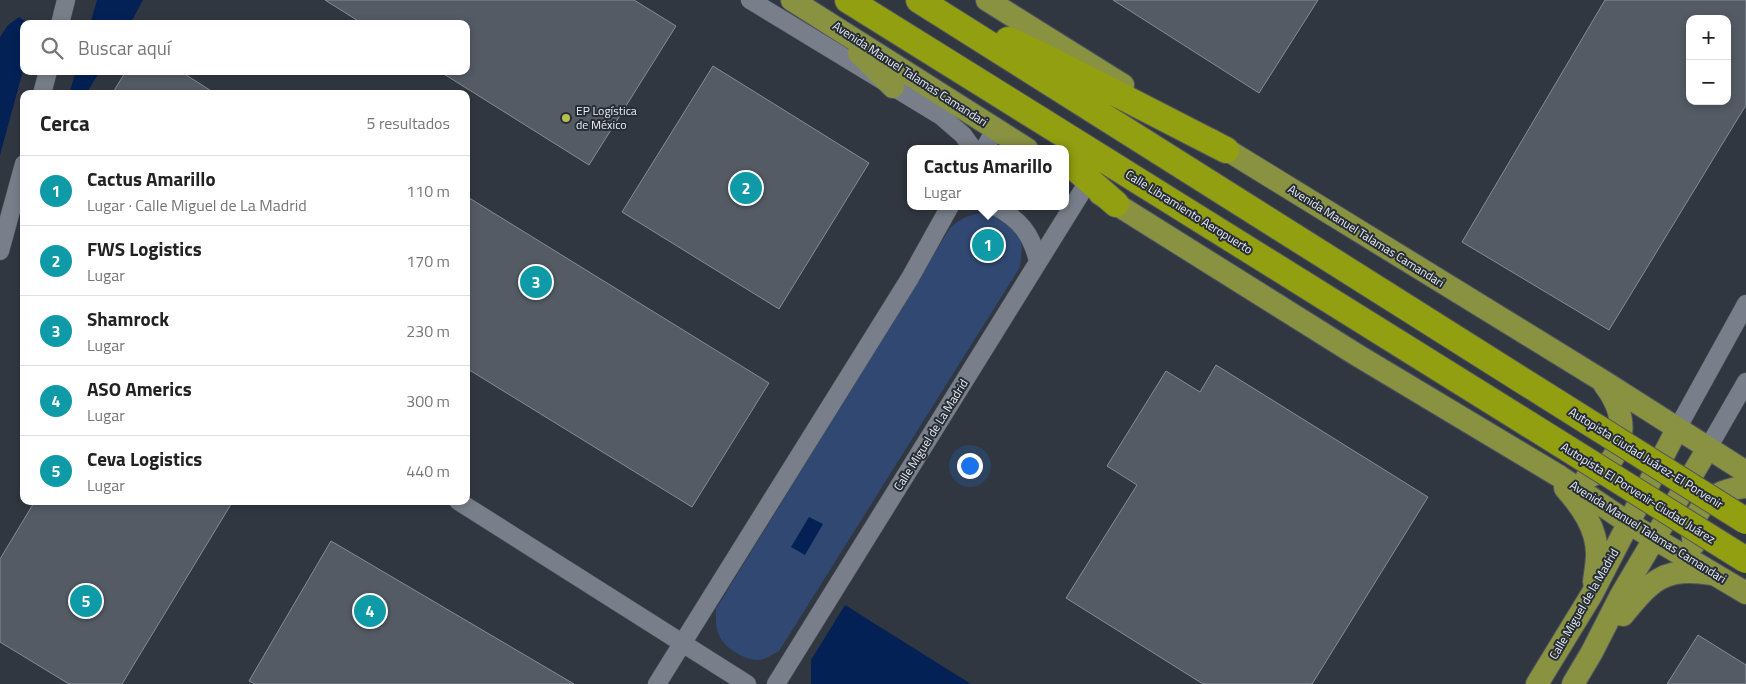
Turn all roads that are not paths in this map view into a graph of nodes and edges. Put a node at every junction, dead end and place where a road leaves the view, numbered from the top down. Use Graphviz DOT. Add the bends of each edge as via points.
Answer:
graph roads {
  1 [pos="66,0"];
  2 [pos="750,0"];
  3 [pos="792,0"];
  4 [pos="848,0"];
  5 [pos="987,0"];
  6 [pos="925,3"];
  7 [pos="817,15"];
  8 [pos="61,20"];
  9 [pos="967,73"];
  10 [pos="47,75"];
  11 [pos="893,87"];
  12 [pos="43,90"];
  13 [pos="996,129"];
  14 [pos="970,145"];
  15 [pos="986,145"];
  16 [pos="1021,145"];
  17 [pos="1048,145"];
  18 [pos="1226,150"];
  19 [pos="1069,163"];
  20 [pos="1069,175"];
  21 [pos="1086,186"];
  22 [pos="20,198"];
  23 [pos="1116,204"];
  24 [pos="948,210"];
  25 [pos="1001,210"];
  26 [pos="17,223"];
  27 [pos="0,251"];
  28 [pos="1038,261"];
  29 [pos="1746,304"];
  30 [pos="1603,381"];
  31 [pos="1746,382"];
  32 [pos="1530,425"];
  33 [pos="1676,429"];
  34 [pos="1708,448"];
  35 [pos="1746,472"];
  36 [pos="1553,473"];
  37 [pos="1746,488"];
  38 [pos="464,505"];
  39 [pos="1746,521"];
  40 [pos="1630,524"];
  41 [pos="1655,539"];
  42 [pos="1746,560"];
  43 [pos="1711,572"];
  44 [pos="1746,593"];
  45 [pos="1592,594"];
  46 [pos="682,643"];
  47 [pos="1592,652"];
  48 [pos="656,684"];
  49 [pos="747,684"];
  50 [pos="776,684"];
  51 [pos="1537,684"];
  52 [pos="1573,684"];
  1 -- 8 [label="street"];
  2 -- 11 [label="street"];
  3 -- 7 [label="main road, Avenida Manuel Talamas Camandari"];
  4 -- 9 [label="highway, Calle Libramiento Aeropuerto"];
  5 -- 18 [label="main road, Avenida Manuel Talamas Camandari"];
  6 -- 18 [label="highway" via="1043,56"];
  6 -- 39 [label="highway, Autopista Ciudad Juárez-El Porvenir, bridge"];
  7 -- 11 [label="main road"];
  7 -- 13 [label="main road, Avenida Manuel Talamas Camandari"];
  9 -- 17 [label="highway"];
  9 -- 32 [label="highway, Calle Libramiento Aeropuerto"];
  10 -- 12 [label="street"];
  11 -- 14 [label="street" via="941,116"];
  13 -- 15 [label="street"];
  13 -- 16 [label="main road, Avenida Manuel Talamas Camandari"];
  18 -- 30 [label="main road, Avenida Manuel Talamas Camandari"];
  19 -- 23 [label="highway"];
  20 -- 21 [label="main road, Avenida Manuel Talamas Camandari"];
  21 -- 23 [label="main road, Avenida Manuel Talamas Camandari"];
  21 -- 28 [label="street, Calle Miguel de La Madrid"];
  22 -- 26 [label="street"];
  23 -- 36 [label="main road, Avenida Manuel Talamas Camandari"];
  24 -- 46 [label="street" via="904,286"];
  25 -- 28 [label="street" via="1019,222 1034,247"];
  26 -- 27 [label="street"];
  28 -- 50 [label="street, Calle Miguel de La Madrid"];
  29 -- 33 [label="street"];
  30 -- 33 [label="main road, Avenida Manuel Talamas Camandari"];
  30 -- 36 [label="main road" via="1612,395 1623,428 1616,452 1608,465 1592,476 1576,478"];
  31 -- 34 [label="street"];
  32 -- 42 [label="highway, Autopista El Porvenir-Ciudad Juárez, bridge"];
  33 -- 34 [label="main road, Avenida Manuel Talamas Camandari"];
  33 -- 40 [label="main road, Calle Miguel de la Madrid"];
  34 -- 35 [label="main road, Avenida Manuel Talamas Camandari"];
  34 -- 41 [label="main road"];
  36 -- 40 [label="main road, Avenida Manuel Talamas Camandari"];
  36 -- 45 [label="main road" via="1594,532 1597,554"];
  37 -- 43 [label="main road" via="1715,496 1698,513 1692,536"];
  38 -- 46 [label="street"];
  40 -- 41 [label="main road, Avenida Manuel Talamas Camandari"];
  40 -- 45 [label="main road, Calle Miguel de la Madrid"];
  41 -- 43 [label="main road, Avenida Manuel Talamas Camandari"];
  41 -- 47 [label="main road"];
  43 -- 44 [label="main road, Avenida Manuel Talamas Camandari"];
  43 -- 47 [label="main road" via="1678,572 1655,581 1645,588"];
  45 -- 51 [label="main road, Calle Miguel de la Madrid"];
  46 -- 48 [label="street"];
  46 -- 49 [label="street"];
  47 -- 52 [label="main road"];
}
